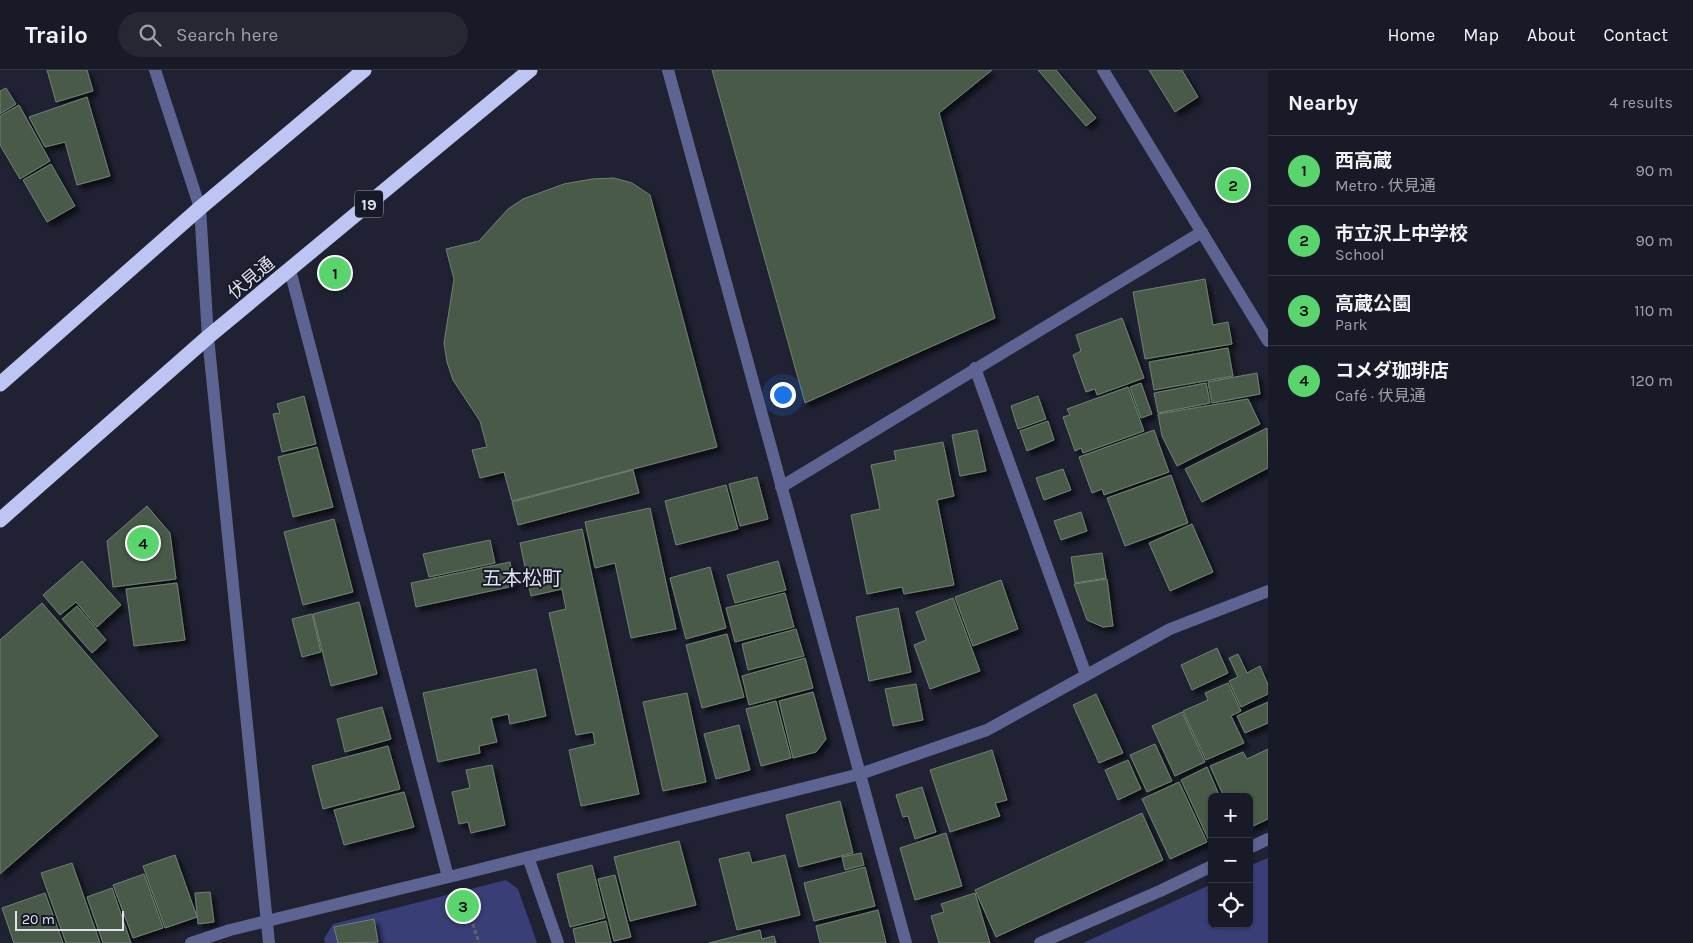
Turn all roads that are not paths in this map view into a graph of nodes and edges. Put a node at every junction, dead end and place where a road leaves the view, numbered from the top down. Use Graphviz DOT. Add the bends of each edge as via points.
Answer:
graph roads {
  1 [pos="155,70"];
  2 [pos="364,70"];
  3 [pos="530,70"];
  4 [pos="668,70"];
  5 [pos="1103,70"];
  6 [pos="200,208"];
  7 [pos="1202,232"];
  8 [pos="290,270"];
  9 [pos="208,338"];
  10 [pos="1268,341"];
  11 [pos="975,368"];
  12 [pos="0,384"];
  13 [pos="781,487"];
  14 [pos="0,520"];
  15 [pos="1268,592"];
  16 [pos="1086,676"];
  17 [pos="860,774"];
  18 [pos="1268,839"];
  19 [pos="1253,846"];
  20 [pos="528,857"];
  21 [pos="1208,868"];
  22 [pos="452,876"];
  23 [pos="267,922"];
  24 [pos="191,943"];
  25 [pos="269,943"];
  26 [pos="558,943"];
  27 [pos="906,943"];
  28 [pos="1040,943"];
  1 -- 6 [label="street"];
  2 -- 6 [label="highway"];
  3 -- 8 [label="highway, 伏見通 / 19"];
  4 -- 13 [label="street"];
  5 -- 7 [label="street"];
  6 -- 9 [label="street"];
  6 -- 12 [label="highway"];
  7 -- 10 [label="street"];
  7 -- 11 [label="street"];
  8 -- 9 [label="highway, 伏見通 / 19"];
  8 -- 22 [label="street"];
  9 -- 14 [label="highway, 伏見通 / 19"];
  9 -- 23 [label="street"];
  11 -- 13 [label="street"];
  11 -- 16 [label="street"];
  13 -- 17 [label="street"];
  15 -- 16 [label="street" via="1170,629"];
  16 -- 17 [label="street" via="987,730"];
  17 -- 20 [label="street"];
  17 -- 27 [label="street"];
  18 -- 19 [label="street"];
  20 -- 22 [label="street"];
  20 -- 26 [label="street"];
  21 -- 28 [label="street"];
  22 -- 23 [label="street"];
  23 -- 24 [label="street"];
  23 -- 25 [label="street"];
}
